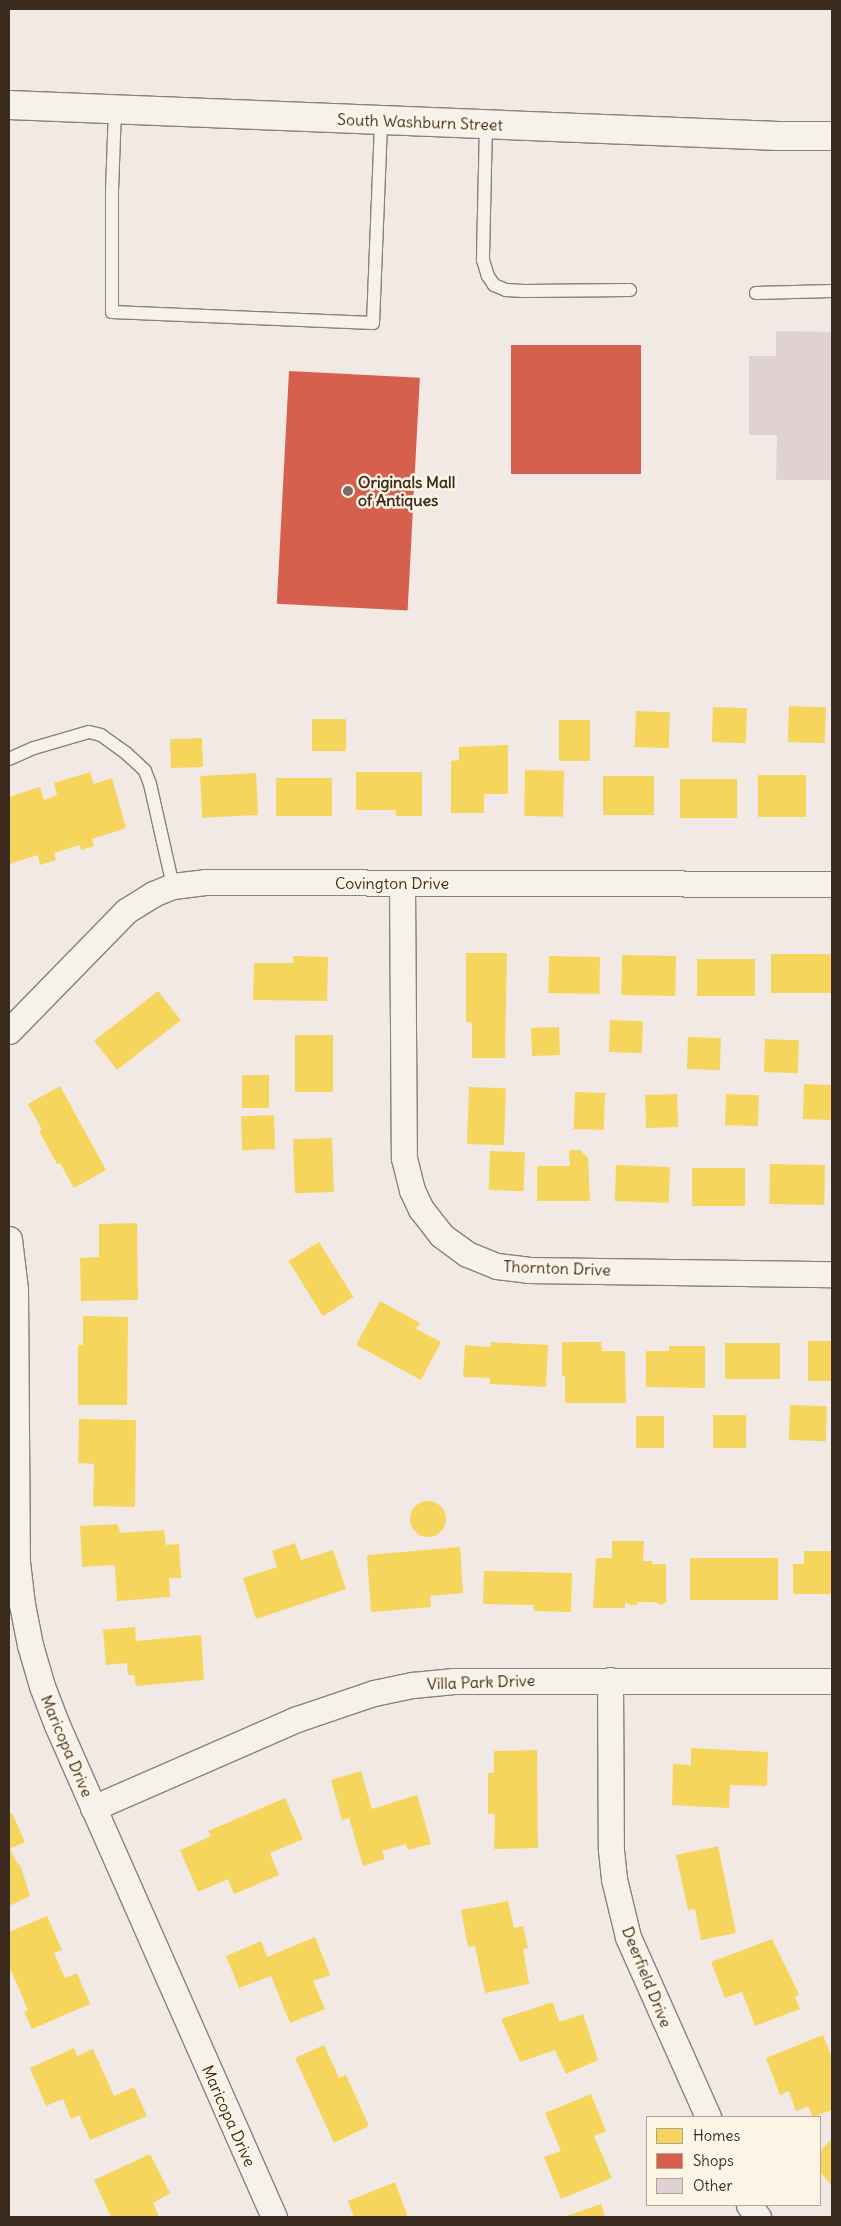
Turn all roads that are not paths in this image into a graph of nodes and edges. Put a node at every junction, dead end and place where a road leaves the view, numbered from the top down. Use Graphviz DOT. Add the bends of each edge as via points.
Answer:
graph roads {
  1 [pos="9,105"];
  2 [pos="115,109"];
  3 [pos="381,120"];
  4 [pos="486,124"];
  5 [pos="832,136"];
  6 [pos="630,290"];
  7 [pos="832,292"];
  8 [pos="756,293"];
  9 [pos="9,759"];
  10 [pos="402,884"];
  11 [pos="832,884"];
  12 [pos="173,886"];
  13 [pos="9,1031"];
  14 [pos="9,1238"];
  15 [pos="832,1274"];
  16 [pos="610,1680"];
  17 [pos="832,1681"];
  18 [pos="93,1808"];
  19 [pos="708,2116"];
  20 [pos="750,2206"];
  21 [pos="274,2217"];
  22 [pos="758,2217"];
  1 -- 2 [label="street, South Washburn Street"];
  2 -- 3 [label="street, South Washburn Street"];
  2 -- 3 [label="lane" via="112,312 364,323 373,323"];
  3 -- 4 [label="street, South Washburn Street"];
  4 -- 5 [label="street, South Washburn Street"];
  4 -- 6 [label="lane" via="483,260 494,285 506,290 524,291"];
  7 -- 8 [label="lane"];
  9 -- 12 [label="lane" via="89,732 101,735 126,753 145,771 150,784"];
  10 -- 11 [label="street, Covington Drive"];
  10 -- 12 [label="street, Covington Drive" via="205,882"];
  10 -- 15 [label="street, Thornton Drive" via="404,1158 412,1190 421,1209 441,1235 467,1254 497,1266 528,1270"];
  12 -- 13 [label="street, Covington Drive" via="153,894 126,912"];
  14 -- 18 [label="street, Maricopa Drive" via="15,1289 18,1562 22,1604 42,1686"];
  16 -- 17 [label="street, Villa Park Drive"];
  16 -- 18 [label="street, Villa Park Drive" via="454,1680 374,1693 297,1719"];
  16 -- 19 [label="street, Deerfield Drive" via="614,1880 628,1937"];
  18 -- 21 [label="street, Maricopa Drive"];
  20 -- 22 [label="street"];
}
